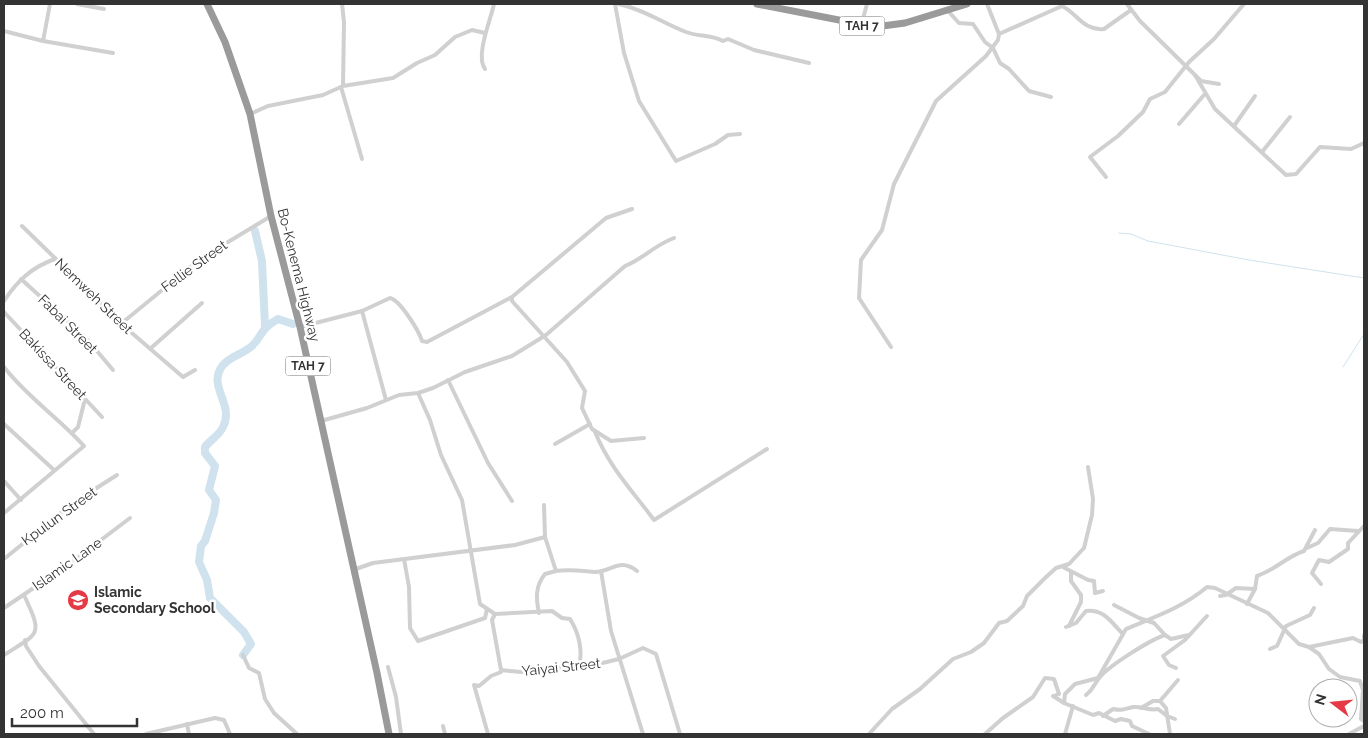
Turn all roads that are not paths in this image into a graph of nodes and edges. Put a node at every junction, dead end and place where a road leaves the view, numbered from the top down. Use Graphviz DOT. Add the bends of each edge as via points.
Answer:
graph roads {
  1 [pos="50,4"];
  2 [pos="78,4"];
  3 [pos="82,4"];
  4 [pos="207,4"];
  5 [pos="342,4"];
  6 [pos="494,4"];
  7 [pos="617,4"];
  8 [pos="756,4"];
  9 [pos="867,4"];
  10 [pos="967,4"];
  11 [pos="987,4"];
  12 [pos="1126,4"];
  13 [pos="1244,4"];
  14 [pos="104,9"];
  15 [pos="948,10"];
  16 [pos="1131,10"];
  17 [pos="861,26"];
  18 [pos="4,31"];
  19 [pos="485,33"];
  20 [pos="999,34"];
  21 [pos="43,41"];
  22 [pos="993,48"];
  23 [pos="113,53"];
  24 [pos="809,63"];
  25 [pos="1187,66"];
  26 [pos="485,69"];
  27 [pos="1195,75"];
  28 [pos="1219,84"];
  29 [pos="342,86"];
  30 [pos="1204,95"];
  31 [pos="1255,96"];
  32 [pos="1051,97"];
  33 [pos="250,114"];
  34 [pos="1290,117"];
  35 [pos="1179,124"];
  36 [pos="1234,126"];
  37 [pos="740,134"];
  38 [pos="1364,143"];
  39 [pos="1262,152"];
  40 [pos="362,159"];
  41 [pos="1106,177"];
  42 [pos="632,210"];
  43 [pos="271,216"];
  44 [pos="22,226"];
  45 [pos="674,238"];
  46 [pos="55,258"];
  47 [pos="21,279"];
  48 [pos="512,297"];
  49 [pos="4,301"];
  50 [pos="202,302"];
  51 [pos="362,311"];
  52 [pos="4,312"];
  53 [pos="122,323"];
  54 [pos="300,327"];
  55 [pos="546,335"];
  56 [pos="891,347"];
  57 [pos="150,348"];
  58 [pos="4,367"];
  59 [pos="113,370"];
  60 [pos="195,370"];
  61 [pos="448,380"];
  62 [pos="418,393"];
  63 [pos="85,399"];
  64 [pos="386,400"];
  65 [pos="102,417"];
  66 [pos="321,421"];
  67 [pos="4,424"];
  68 [pos="590,424"];
  69 [pos="594,430"];
  70 [pos="72,433"];
  71 [pos="644,438"];
  72 [pos="555,444"];
  73 [pos="767,449"];
  74 [pos="1088,467"];
  75 [pos="54,470"];
  76 [pos="116,475"];
  77 [pos="4,481"];
  78 [pos="21,500"];
  79 [pos="512,501"];
  80 [pos="544,505"];
  81 [pos="4,513"];
  82 [pos="130,518"];
  83 [pos="1364,526"];
  84 [pos="1315,530"];
  85 [pos="1358,531"];
  86 [pos="545,537"];
  87 [pos="1307,548"];
  88 [pos="470,550"];
  89 [pos="4,559"];
  90 [pos="404,560"];
  91 [pos="1063,567"];
  92 [pos="353,570"];
  93 [pos="556,571"];
  94 [pos="601,571"];
  95 [pos="637,571"];
  96 [pos="1071,572"];
  97 [pos="1321,584"];
  98 [pos="1255,589"];
  99 [pos="1103,591"];
  100 [pos="24,595"];
  101 [pos="1226,595"];
  102 [pos="1220,596"];
  103 [pos="1246,604"];
  104 [pos="1114,605"];
  105 [pos="4,608"];
  106 [pos="1314,608"];
  107 [pos="487,609"];
  108 [pos="539,613"];
  109 [pos="495,614"];
  110 [pos="1207,616"];
  111 [pos="485,618"];
  112 [pos="492,620"];
  113 [pos="1149,622"];
  114 [pos="1284,629"];
  115 [pos="1122,633"];
  116 [pos="1165,635"];
  117 [pos="1189,635"];
  118 [pos="1364,635"];
  119 [pos="25,640"];
  120 [pos="1309,647"];
  121 [pos="1270,649"];
  122 [pos="4,655"];
  123 [pos="243,655"];
  124 [pos="618,659"];
  125 [pos="388,667"];
  126 [pos="579,668"];
  127 [pos="1176,668"];
  128 [pos="501,670"];
  129 [pos="1098,678"];
  130 [pos="1178,680"];
  131 [pos="1059,694"];
  132 [pos="1065,694"];
  133 [pos="1086,695"];
  134 [pos="1160,701"];
  135 [pos="1064,703"];
  136 [pos="1074,706"];
  137 [pos="1141,708"];
  138 [pos="1103,716"];
  139 [pos="1167,716"];
  140 [pos="1175,719"];
  141 [pos="1364,721"];
  142 [pos="187,724"];
  143 [pos="443,726"];
  144 [pos="1364,726"];
  145 [pos="155,733"];
  146 [pos="94,734"];
  147 [pos="146,734"];
  148 [pos="189,734"];
  149 [pos="230,734"];
  150 [pos="297,734"];
  151 [pos="389,734"];
  152 [pos="400,734"];
  153 [pos="446,734"];
  154 [pos="488,734"];
  155 [pos="643,734"];
  156 [pos="680,734"];
  157 [pos="869,734"];
  158 [pos="985,734"];
  159 [pos="1064,734"];
  160 [pos="1149,734"];
  161 [pos="1170,734"];
  162 [pos="1349,734"];
  1 -- 21 [label="street"];
  2 -- 3 [label="street"];
  3 -- 14 [label="street"];
  4 -- 33 [label="highway, Bo-Kenema Highway / TAH 7" via="225,42"];
  5 -- 29 [label="street"];
  6 -- 19 [label="street"];
  7 -- 24 [label="street" via="634,7 687,32 711,35 723,41 728,39 754,50"];
  7 -- 37 [label="street" via="624,53 639,100 676,161 728,135"];
  8 -- 17 [label="highway, TAH 7"];
  9 -- 17 [label="street"];
  10 -- 15 [label="highway, TAH 7"];
  11 -- 20 [label="street"];
  12 -- 16 [label="street"];
  13 -- 25 [label="street"];
  15 -- 17 [label="highway, TAH 7" via="905,23"];
  15 -- 22 [label="street" via="959,23 973,24"];
  16 -- 20 [label="street" via="1104,30 1099,30 1080,23 1072,10 1062,6"];
  16 -- 25 [label="street"];
  18 -- 21 [label="street"];
  19 -- 26 [label="street" via="482,61"];
  19 -- 29 [label="street" via="472,30 455,37 435,55 417,62 393,78"];
  20 -- 22 [label="street"];
  21 -- 23 [label="street"];
  22 -- 32 [label="street" via="1000,63 1029,91"];
  22 -- 56 [label="street" via="936,101 894,184 882,230 861,260 859,298"];
  25 -- 27 [label="street"];
  25 -- 41 [label="street" via="1165,92 1150,100 1143,112 1090,158"];
  27 -- 28 [label="street" via="1201,81"];
  27 -- 30 [label="street"];
  29 -- 33 [label="street" via="323,95 268,106"];
  29 -- 40 [label="street"];
  30 -- 35 [label="street"];
  30 -- 36 [label="street"];
  31 -- 36 [label="street"];
  33 -- 43 [label="highway, Bo-Kenema Highway / TAH 7"];
  34 -- 39 [label="street"];
  36 -- 39 [label="street"];
  38 -- 39 [label="street" via="1351,149 1320,146 1291,176 1284,174"];
  42 -- 48 [label="street" via="606,218"];
  43 -- 53 [label="street, Fellie Street" via="200,259"];
  43 -- 54 [label="highway, Bo-Kenema Highway / TAH 7"];
  44 -- 46 [label="street, Nemweh Street"];
  45 -- 55 [label="street" via="625,266"];
  46 -- 47 [label="street"];
  46 -- 53 [label="street, Nemweh Street"];
  47 -- 49 [label="street"];
  47 -- 59 [label="street, Fabai Street" via="86,338"];
  48 -- 51 [label="street" via="427,342 422,340 394,299 384,300"];
  48 -- 55 [label="street" via="512,301"];
  50 -- 57 [label="street"];
  51 -- 54 [label="street"];
  51 -- 64 [label="street"];
  52 -- 63 [label="street, Bakissa Street"];
  53 -- 57 [label="street, Nemweh Street"];
  54 -- 66 [label="highway, Bo-Kenema Highway / TAH 7"];
  55 -- 61 [label="street" via="512,356"];
  55 -- 68 [label="street" via="581,384 585,398 582,408"];
  57 -- 60 [label="street, Nemweh Street" via="183,377"];
  58 -- 70 [label="street" via="26,392"];
  61 -- 62 [label="street"];
  61 -- 79 [label="street" via="488,462"];
  62 -- 64 [label="street" via="399,394"];
  62 -- 88 [label="street" via="462,500"];
  63 -- 65 [label="street, Bakissa Street"];
  63 -- 70 [label="street" via="78,427"];
  64 -- 66 [label="street"];
  66 -- 92 [label="highway, Bo-Kenema Highway / TAH 7"];
  67 -- 75 [label="street"];
  68 -- 69 [label="street"];
  68 -- 72 [label="street"];
  69 -- 71 [label="street" via="611,442"];
  69 -- 73 [label="street" via="615,472 654,520"];
  70 -- 75 [label="street" via="84,446"];
  74 -- 91 [label="street" via="1093,499 1087,539 1084,548"];
  75 -- 78 [label="street"];
  76 -- 89 [label="street, Kpulun Street" via="67,508"];
  77 -- 78 [label="street"];
  78 -- 81 [label="street"];
  80 -- 86 [label="street" via="542,522"];
  82 -- 100 [label="street, Islamic Lane"];
  83 -- 85 [label="street"];
  84 -- 87 [label="street"];
  85 -- 87 [label="street" via="1330,529 1318,543"];
  85 -- 97 [label="street" via="1344,553 1328,562 1319,560 1312,573"];
  86 -- 88 [label="street" via="515,545"];
  86 -- 93 [label="street"];
  87 -- 98 [label="street" via="1257,576"];
  88 -- 90 [label="street"];
  88 -- 107 [label="street" via="480,604"];
  90 -- 92 [label="street" via="373,563"];
  90 -- 111 [label="street" via="410,587 410,628 414,637 421,641"];
  91 -- 96 [label="street"];
  91 -- 157 [label="street" via="1056,568 1045,578 1025,598 1023,606 1007,621 999,623 984,643 953,659 892,709"];
  92 -- 151 [label="highway, Bo-Kenema Highway / TAH 7"];
  93 -- 94 [label="street"];
  93 -- 108 [label="street" via="545,574 539,583 536,600"];
  94 -- 95 [label="street" via="620,565"];
  94 -- 124 [label="street"];
  96 -- 99 [label="street" via="1094,581 1095,593"];
  96 -- 115 [label="street" via="1071,581 1081,595 1081,602 1068,626 1092,610 1104,614"];
  98 -- 101 [label="street" via="1236,588"];
  98 -- 103 [label="street"];
  100 -- 105 [label="street, Islamic Lane"];
  100 -- 119 [label="street" via="37,622 35,635"];
  101 -- 102 [label="street"];
  101 -- 103 [label="street"];
  101 -- 113 [label="street" via="1207,587 1179,607 1160,613"];
  103 -- 114 [label="street" via="1268,613"];
  104 -- 113 [label="street"];
  106 -- 114 [label="street" via="1310,615"];
  107 -- 109 [label="street"];
  107 -- 111 [label="street"];
  108 -- 109 [label="street"];
  108 -- 126 [label="street" via="552,611 570,619 582,655"];
  109 -- 112 [label="street"];
  110 -- 117 [label="street"];
  111 -- 112 [label="street"];
  112 -- 128 [label="street"];
  113 -- 115 [label="street"];
  113 -- 116 [label="street" via="1154,622"];
  114 -- 120 [label="street" via="1299,644"];
  114 -- 121 [label="street" via="1277,646"];
  115 -- 129 [label="street" via="1107,667"];
  116 -- 117 [label="street" via="1170,638"];
  116 -- 129 [label="street"];
  117 -- 127 [label="street" via="1163,656 1169,665"];
  118 -- 120 [label="street" via="1361,642 1353,638"];
  119 -- 122 [label="street"];
  119 -- 146 [label="street" via="39,666"];
  120 -- 141 [label="street" via="1340,677 1360,681 1364,690"];
  123 -- 150 [label="street" via="248,668 259,673 265,699 274,713"];
  124 -- 126 [label="street, Yaiyai Street"];
  124 -- 155 [label="street"];
  124 -- 156 [label="street, Yaiyai Street" via="643,648 656,654"];
  125 -- 152 [label="street" via="396,697"];
  126 -- 128 [label="street, Yaiyai Street" via="521,672"];
  128 -- 154 [label="street, Yaiyai Street" via="479,686 474,685"];
  129 -- 132 [label="street" via="1076,684"];
  129 -- 133 [label="street" via="1095,688"];
  130 -- 134 [label="street"];
  131 -- 132 [label="street"];
  131 -- 135 [label="street" via="1053,696"];
  131 -- 158 [label="street" via="1054,679 1045,678 1033,697"];
  132 -- 135 [label="street"];
  134 -- 137 [label="street"];
  134 -- 139 [label="street"];
  135 -- 136 [label="street"];
  136 -- 138 [label="street"];
  136 -- 159 [label="street"];
  137 -- 138 [label="street" via="1113,709"];
  137 -- 139 [label="street" via="1158,709"];
  138 -- 160 [label="street" via="1115,721 1130,721 1132,726"];
  139 -- 140 [label="street"];
  139 -- 161 [label="street"];
  142 -- 145 [label="street"];
  142 -- 148 [label="street"];
  142 -- 149 [label="street" via="215,718 224,720"];
  143 -- 153 [label="street"];
  144 -- 162 [label="street"];
  145 -- 147 [label="street"];
}
